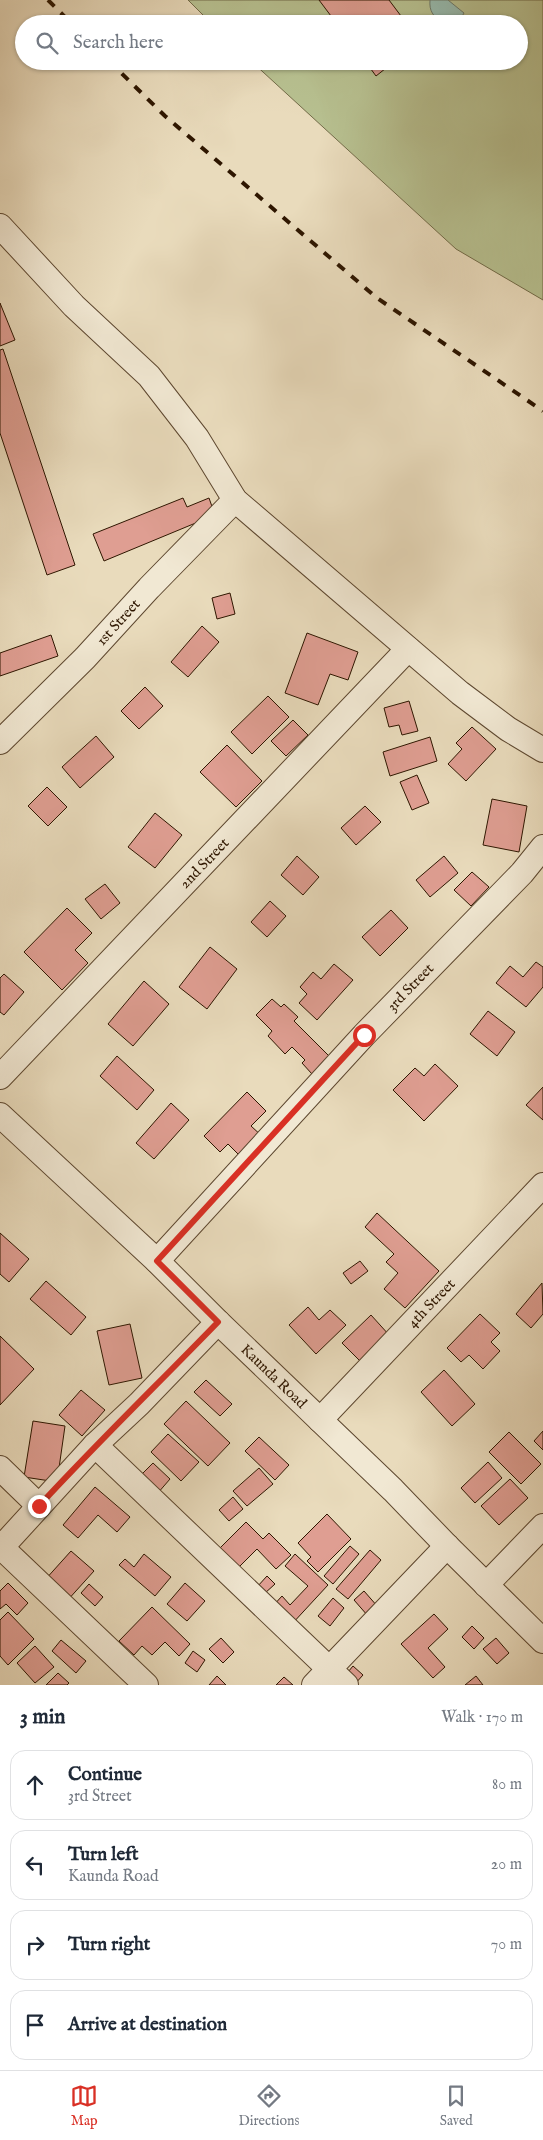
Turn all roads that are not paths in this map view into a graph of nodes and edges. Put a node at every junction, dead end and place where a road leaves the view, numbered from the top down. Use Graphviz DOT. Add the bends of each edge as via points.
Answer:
graph roads {
  1 [pos="0,226"];
  2 [pos="235,500"];
  3 [pos="408,649"];
  4 [pos="0,742"];
  5 [pos="543,750"];
  6 [pos="543,847"];
  7 [pos="0,1077"];
  8 [pos="0,1115"];
  9 [pos="543,1185"];
  10 [pos="157,1261"];
  11 [pos="218,1322"];
  12 [pos="320,1420"];
  13 [pos="95,1445"];
  14 [pos="0,1468"];
  15 [pos="39,1506"];
  16 [pos="543,1526"];
  17 [pos="447,1546"];
  18 [pos="1,1548"];
  19 [pos="486,1585"];
  20 [pos="543,1641"];
  21 [pos="329,1680"];
  22 [pos="146,1685"];
  1 -- 2 [label="street" via="74,306 149,376 197,438"];
  2 -- 3 [label="street"];
  2 -- 4 [label="street, 1st Street"];
  3 -- 5 [label="street" via="500,723"];
  3 -- 7 [label="street, 2nd Street"];
  6 -- 10 [label="street, 3rd Street" via="522,873 364,1035"];
  8 -- 10 [label="street, Kaunda Road"];
  9 -- 12 [label="street, 4th Street"];
  10 -- 11 [label="street, Kaunda Road"];
  11 -- 12 [label="street, Kaunda Road"];
  11 -- 13 [label="street"];
  12 -- 17 [label="street, Kaunda Road"];
  13 -- 15 [label="street"];
  13 -- 21 [label="street"];
  14 -- 15 [label="street"];
  15 -- 18 [label="street"];
  16 -- 19 [label="street"];
  17 -- 19 [label="street, Kaunda Road"];
  17 -- 21 [label="street"];
  18 -- 22 [label="street"];
  19 -- 20 [label="street, Kaunda Road"];
}
